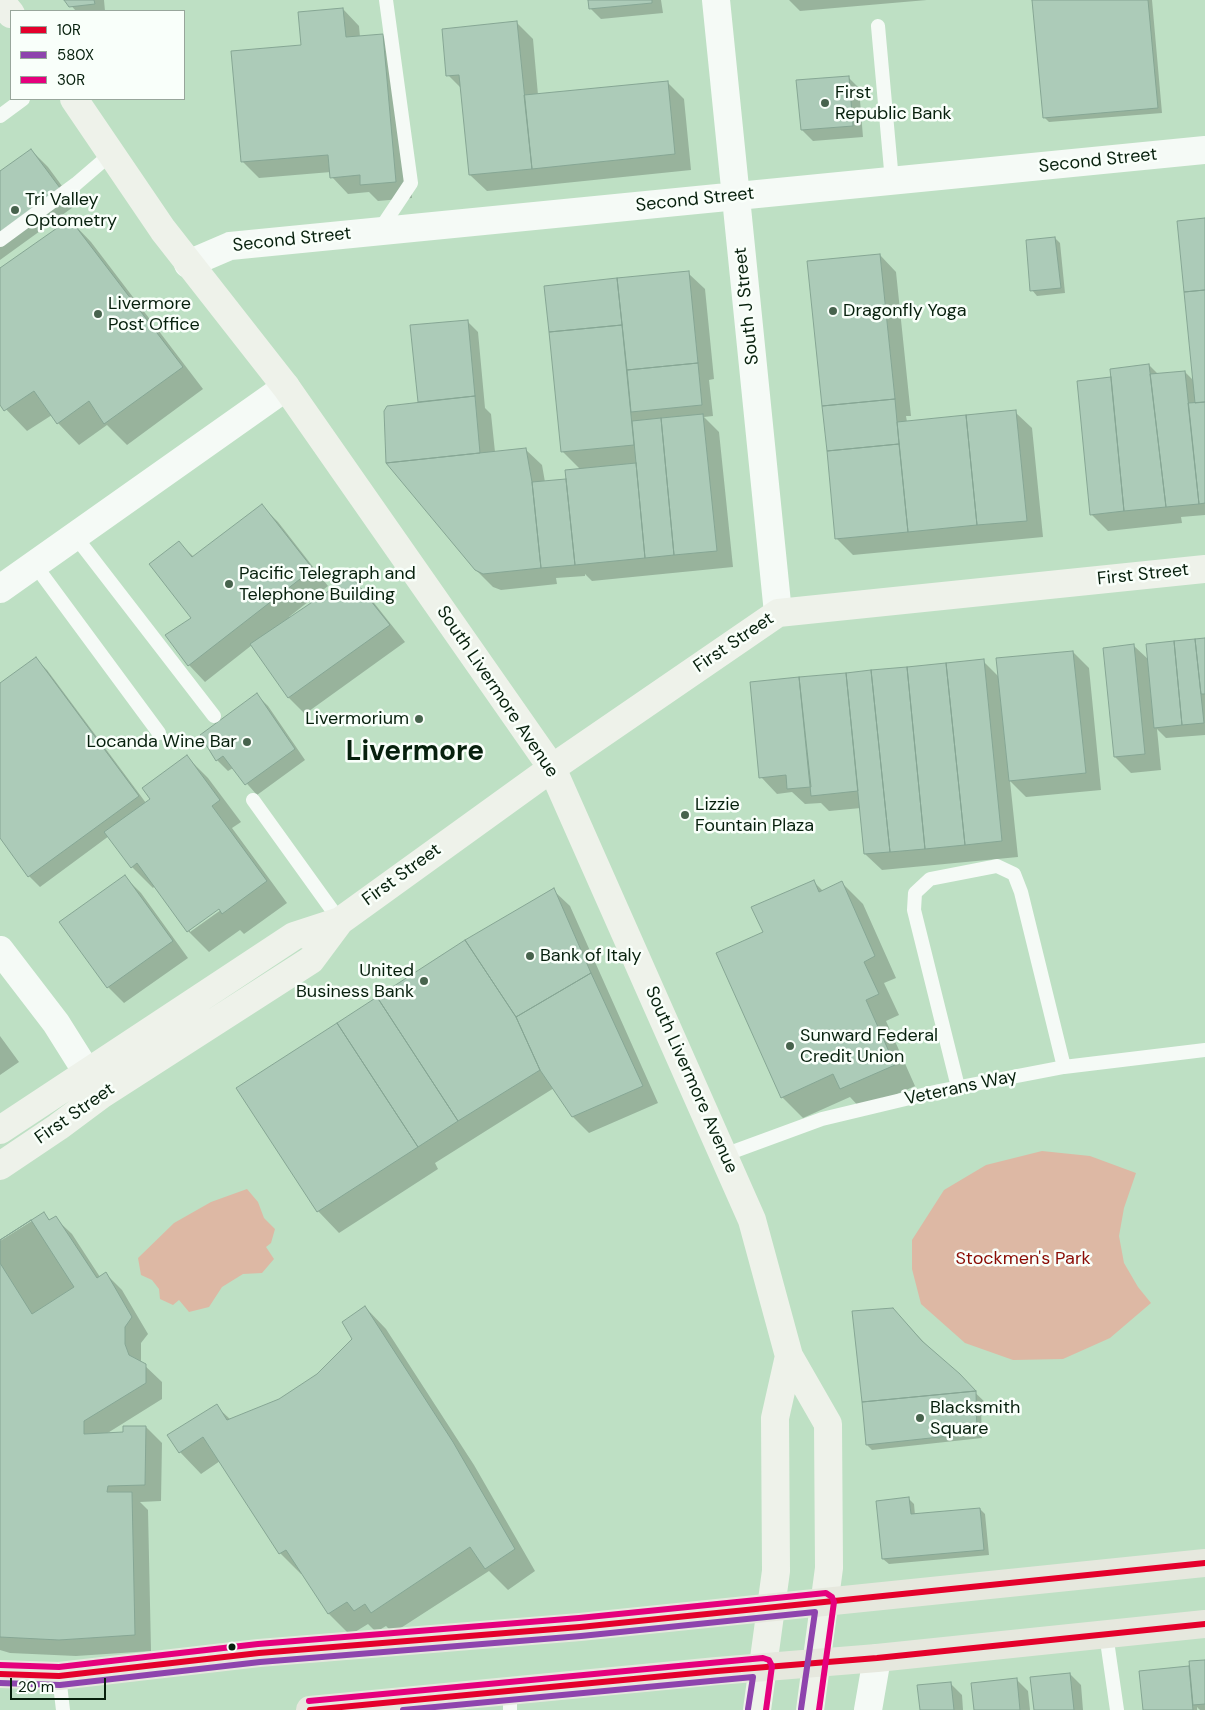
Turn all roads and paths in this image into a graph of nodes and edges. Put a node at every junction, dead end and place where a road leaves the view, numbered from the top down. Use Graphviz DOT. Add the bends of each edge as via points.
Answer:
graph roads {
  1 [pos="0,0"];
  2 [pos="386,0"];
  3 [pos="716,0"];
  4 [pos="10,13"];
  5 [pos="878,26"];
  6 [pos="22,100"];
  7 [pos="75,100"];
  8 [pos="0,116"];
  9 [pos="1205,150"];
  10 [pos="112,152"];
  11 [pos="892,181"];
  12 [pos="736,196"];
  13 [pos="379,231"];
  14 [pos="0,240"];
  15 [pos="188,264"];
  16 [pos="286,387"];
  17 [pos="75,536"];
  18 [pos="35,565"];
  19 [pos="1205,569"];
  20 [pos="0,589"];
  21 [pos="778,612"];
  22 [pos="214,716"];
  23 [pos="159,733"];
  24 [pos="552,768"];
  25 [pos="252,800"];
  26 [pos="340,921"];
  27 [pos="0,950"];
  28 [pos="1205,1050"];
  29 [pos="1064,1067"];
  30 [pos="87,1072"];
  31 [pos="958,1087"];
  32 [pos="101,1095"];
  33 [pos="0,1130"];
  34 [pos="724,1155"];
  35 [pos="0,1166"];
  36 [pos="789,1356"];
  37 [pos="1205,1563"];
  38 [pos="824,1602"];
  39 [pos="772,1608"];
  40 [pos="1205,1624"];
  41 [pos="1106,1634"];
  42 [pos="877,1658"];
  43 [pos="816,1663"];
  44 [pos="763,1667"];
  45 [pos="0,1674"];
  46 [pos="59,1676"];
  47 [pos="510,1701"];
  48 [pos="63,1710"];
  49 [pos="310,1710"];
  50 [pos="757,1710"];
  51 [pos="810,1710"];
  52 [pos="868,1710"];
  53 [pos="1117,1710"];
  1 -- 4 [label="main road"];
  2 -- 13 [label="lane" via="411,183"];
  3 -- 12 [label="street, South J Street"];
  5 -- 11 [label="lane"];
  6 -- 8 [label="lane"];
  7 -- 10 [label="main road, South Livermore Avenue"];
  9 -- 11 [label="street, Second Street"];
  10 -- 14 [label="lane" via="76,184"];
  10 -- 15 [label="main road, South Livermore Avenue"];
  11 -- 12 [label="street, Second Street"];
  12 -- 13 [label="street, Second Street"];
  12 -- 21 [label="street, South J Street"];
  13 -- 15 [label="street, Second Street" via="230,246"];
  15 -- 16 [label="main road, South Livermore Avenue"];
  16 -- 17 [label="street"];
  16 -- 24 [label="main road, South Livermore Avenue"];
  17 -- 18 [label="street"];
  17 -- 22 [label="lane"];
  18 -- 20 [label="street"];
  18 -- 23 [label="lane"];
  19 -- 21 [label="main road, First Street"];
  21 -- 24 [label="main road, First Street"];
  24 -- 26 [label="main road, First Street"];
  24 -- 34 [label="main road, South Livermore Avenue"];
  25 -- 26 [label="lane"];
  26 -- 30 [label="main road, First Street" via="294,936"];
  26 -- 32 [label="main road, First Street" via="312,960"];
  27 -- 30 [label="street" via="56,1023"];
  28 -- 29 [label="lane, Veterans Way"];
  29 -- 31 [label="lane, Veterans Way"];
  29 -- 31 [label="lane" via="1021,892 1014,874 997,866 930,879 915,893 914,910"];
  30 -- 32 [label="street"];
  30 -- 33 [label="main road, First Street"];
  31 -- 34 [label="lane, Veterans Way" via="822,1118"];
  32 -- 35 [label="main road, First Street"];
  34 -- 36 [label="main road, South Livermore Avenue" via="752,1220"];
  36 -- 38 [label="main road, South Livermore Avenue" via="828,1424 829,1568"];
  36 -- 39 [label="main road, South Livermore Avenue" via="775,1418 776,1571"];
  37 -- 38 [label="main road"];
  38 -- 39 [label="main road"];
  38 -- 43 [label="main road, South Livermore Avenue"];
  39 -- 44 [label="main road, South Livermore Avenue"];
  39 -- 46 [label="main road" via="259,1653"];
  40 -- 41 [label="main road"];
  41 -- 42 [label="main road"];
  41 -- 53 [label="lane"];
  42 -- 43 [label="main road"];
  42 -- 52 [label="street"];
  43 -- 44 [label="main road"];
  43 -- 51 [label="main road, South Livermore Avenue"];
  44 -- 47 [label="main road"];
  44 -- 50 [label="main road, South Livermore Avenue"];
  45 -- 46 [label="main road"];
  46 -- 48 [label="lane"];
  47 -- 49 [label="main road"];
}
